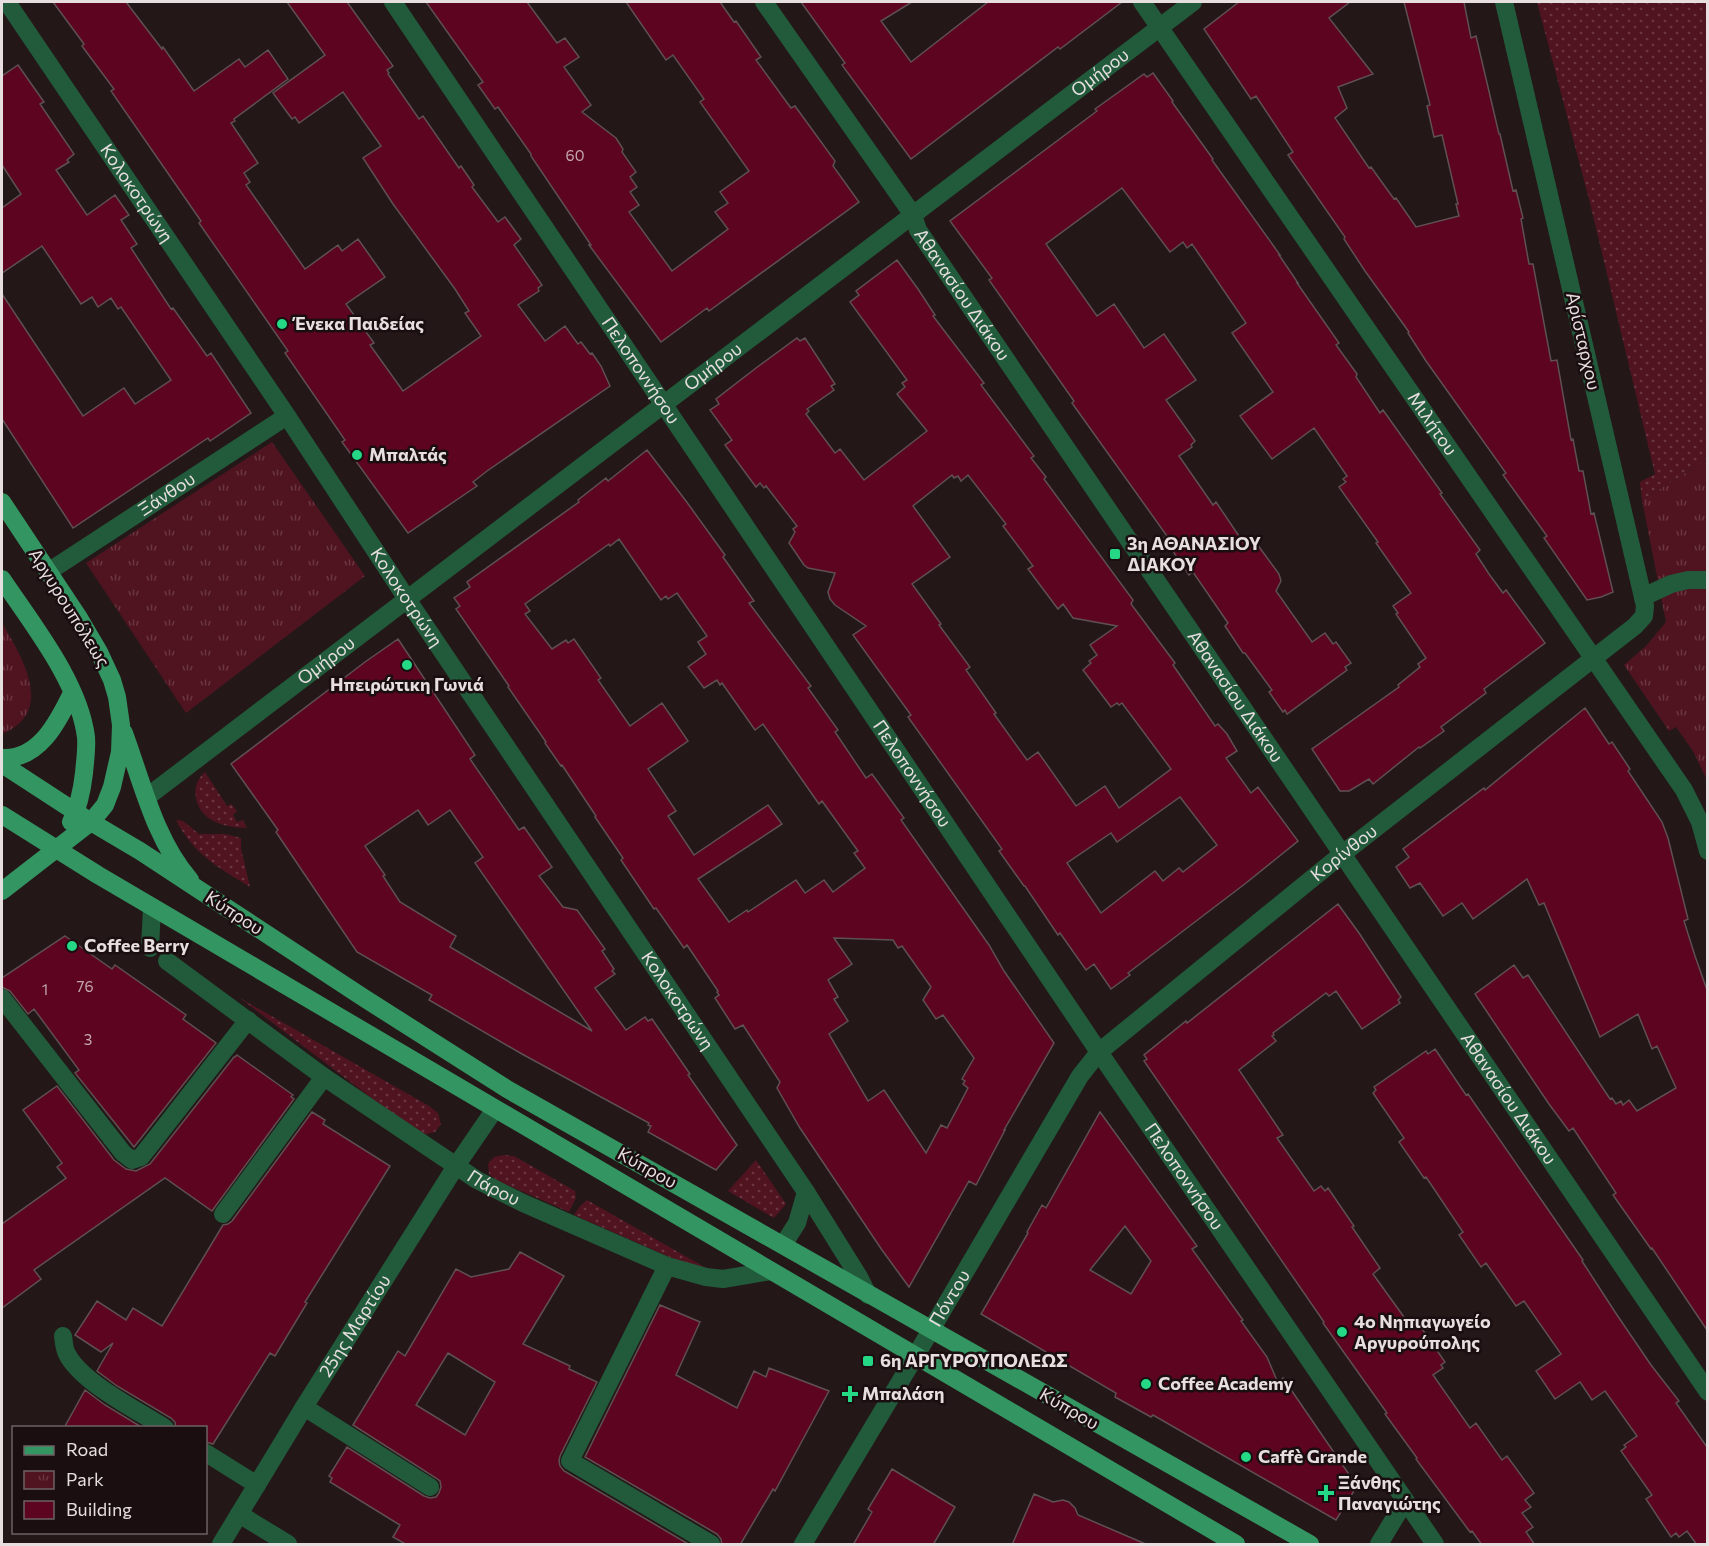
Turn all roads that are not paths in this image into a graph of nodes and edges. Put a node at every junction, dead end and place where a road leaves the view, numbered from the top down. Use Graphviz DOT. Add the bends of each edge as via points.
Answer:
graph roads {
  1 [pos="7,2"];
  2 [pos="393,2"];
  3 [pos="764,2"];
  4 [pos="1142,2"];
  5 [pos="1193,2"];
  6 [pos="1504,2"];
  7 [pos="1160,27"];
  8 [pos="912,215"];
  9 [pos="664,404"];
  10 [pos="287,416"];
  11 [pos="2,502"];
  12 [pos="48,572"];
  13 [pos="1707,580"];
  14 [pos="5,591"];
  15 [pos="1643,597"];
  16 [pos="407,599"];
  17 [pos="1593,658"];
  18 [pos="72,693"];
  19 [pos="121,724"];
  20 [pos="2,758"];
  21 [pos="2,764"];
  22 [pos="147,797"];
  23 [pos="2,815"];
  24 [pos="83,817"];
  25 [pos="56,850"];
  26 [pos="1707,851"];
  27 [pos="1341,855"];
  28 [pos="2,891"];
  29 [pos="209,897"];
  30 [pos="152,907"];
  31 [pos="150,948"];
  32 [pos="167,961"];
  33 [pos="2,998"];
  34 [pos="248,1020"];
  35 [pos="1099,1052"];
  36 [pos="324,1077"];
  37 [pos="495,1109"];
  38 [pos="456,1166"];
  39 [pos="806,1192"];
  40 [pos="223,1214"];
  41 [pos="783,1245"];
  42 [pos="667,1266"];
  43 [pos="771,1271"];
  44 [pos="868,1295"];
  45 [pos="931,1330"];
  46 [pos="63,1336"];
  47 [pos="915,1356"];
  48 [pos="1707,1392"];
  49 [pos="304,1407"];
  50 [pos="162,1426"];
  51 [pos="207,1454"];
  52 [pos="257,1485"];
  53 [pos="430,1487"];
  54 [pos="1406,1501"];
  55 [pos="239,1514"];
  56 [pos="221,1545"];
  57 [pos="288,1545"];
  58 [pos="711,1545"];
  59 [pos="803,1545"];
  60 [pos="1236,1545"];
  61 [pos="1310,1545"];
  62 [pos="1379,1545"];
  63 [pos="1435,1545"];
  1 -- 10 [label="street, Κολοκοτρώνη"];
  2 -- 9 [label="street, Πελοποννήσου"];
  3 -- 8 [label="street, Αθανασίου Διάκου"];
  4 -- 7 [label="street, Μιλήτου"];
  5 -- 7 [label="street, Ομήρου"];
  6 -- 15 [label="street, Αρίσταρχου"];
  7 -- 8 [label="street, Ομήρου"];
  7 -- 17 [label="street, Μιλήτου"];
  8 -- 9 [label="street, Ομήρου"];
  8 -- 27 [label="street, Αθανασίου Διάκου" via="918,230"];
  9 -- 16 [label="street, Ομήρου"];
  9 -- 35 [label="street, Πελοποννήσου"];
  10 -- 12 [label="street, Ξάνθου"];
  10 -- 16 [label="street, Κολοκοτρώνη"];
  11 -- 12 [label="main road, Αργυρουπόλεως"];
  12 -- 19 [label="main road, Αργυρουπόλεως" via="105,663"];
  13 -- 15 [label="street" via="1671,584"];
  14 -- 18 [label="main road" via="50,649"];
  15 -- 17 [label="street, Αρίσταρχου" via="1644,616"];
  16 -- 22 [label="street, Ομήρου"];
  16 -- 39 [label="street, Κολοκοτρώνη"];
  17 -- 26 [label="street, Μιλήτου" via="1684,790 1700,822"];
  17 -- 27 [label="street, Κορίνθου"];
  18 -- 20 [label="main road" via="56,724 34,748 22,756"];
  18 -- 24 [label="main road" via="86,738"];
  19 -- 22 [label="main road"];
  19 -- 24 [label="main road, Αργυρουπόλεως" via="120,752 105,805"];
  21 -- 24 [label="main road, Κύπρου"];
  22 -- 29 [label="main road" via="167,846 188,878"];
  23 -- 25 [label="main road, Κύπρου"];
  24 -- 25 [label="main road, Αργυρουπόλεως"];
  24 -- 29 [label="main road, Κύπρου"];
  25 -- 28 [label="main road, Αργυρουπόλεως"];
  25 -- 30 [label="main road, Κύπρου"];
  27 -- 35 [label="street, Κορίνθου"];
  27 -- 48 [label="street, Αθανασίου Διάκου"];
  29 -- 41 [label="main road, Κύπρου" via="507,1089"];
  30 -- 31 [label="street"];
  30 -- 37 [label="main road, Κύπρου"];
  32 -- 34 [label="street, Πάρου"];
  33 -- 34 [label="street" via="123,1154 132,1160 141,1157"];
  34 -- 36 [label="street, Πάρου"];
  35 -- 45 [label="street, Πόντου" via="1080,1076"];
  35 -- 54 [label="street, Πελοποννήσου"];
  36 -- 38 [label="street, Πάρου"];
  36 -- 40 [label="street"];
  37 -- 38 [label="street, 25ης Μαρτίου"];
  37 -- 43 [label="main road, Κύπρου"];
  38 -- 42 [label="street, Πάρου" via="523,1203"];
  38 -- 49 [label="street, 25ης Μαρτίου"];
  39 -- 41 [label="street" via="797,1223"];
  39 -- 44 [label="street, Κολοκοτρώνη"];
  41 -- 44 [label="main road, Κύπρου"];
  42 -- 43 [label="street, Πάρου" via="723,1279"];
  42 -- 58 [label="street" via="570,1461"];
  43 -- 47 [label="main road, Κύπρου"];
  44 -- 45 [label="main road, Κύπρου"];
  45 -- 47 [label="street, Πόντου"];
  45 -- 61 [label="main road, Κύπρου"];
  46 -- 50 [label="street" via="65,1352 90,1380"];
  47 -- 59 [label="street, Πόντου"];
  47 -- 60 [label="main road, Κύπρου"];
  49 -- 52 [label="street, 25ης Μαρτίου"];
  49 -- 53 [label="street"];
  51 -- 52 [label="street"];
  52 -- 55 [label="street, 25ης Μαρτίου"];
  54 -- 62 [label="street"];
  54 -- 63 [label="street, Πελοποννήσου"];
  55 -- 56 [label="street, 25ης Μαρτίου"];
  55 -- 57 [label="street"];
}
